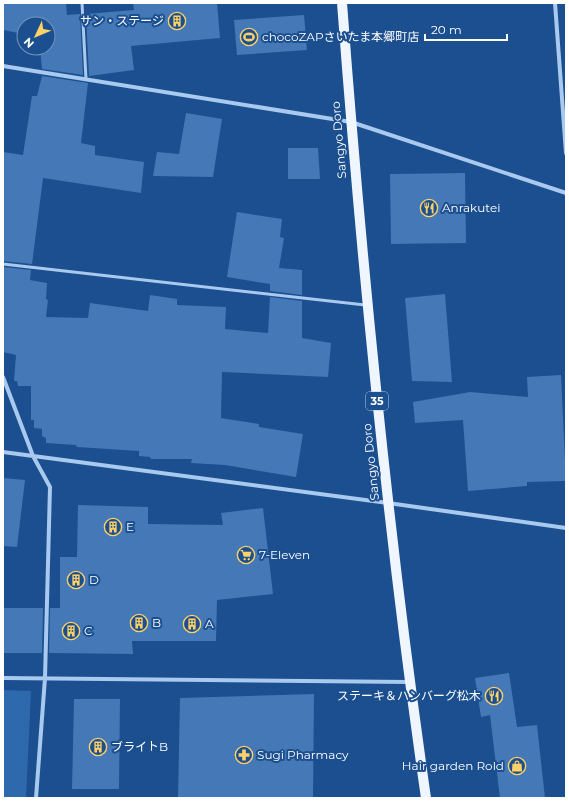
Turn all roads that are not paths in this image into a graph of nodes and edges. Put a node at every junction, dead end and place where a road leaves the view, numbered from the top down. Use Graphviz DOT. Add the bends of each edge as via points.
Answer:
graph roads {
  1 [pos="82,3"];
  2 [pos="342,3"];
  3 [pos="555,3"];
  4 [pos="3,66"];
  5 [pos="86,79"];
  6 [pos="351,122"];
  7 [pos="566,153"];
  8 [pos="566,192"];
  9 [pos="3,264"];
  10 [pos="367,305"];
  11 [pos="3,377"];
  12 [pos="3,452"];
  13 [pos="33,456"];
  14 [pos="388,503"];
  15 [pos="566,528"];
  16 [pos="3,678"];
  17 [pos="45,678"];
  18 [pos="409,682"];
  19 [pos="36,798"];
  20 [pos="426,798"];
  1 -- 5 [label="lane"];
  2 -- 6 [label="main road, Sangyo Doro / 35"];
  3 -- 7 [label="street"];
  4 -- 5 [label="street"];
  5 -- 6 [label="street"];
  6 -- 8 [label="street"];
  6 -- 10 [label="main road, Sangyo Doro / 35"];
  9 -- 10 [label="lane"];
  10 -- 14 [label="main road, Sangyo Doro / 35"];
  11 -- 13 [label="street"];
  12 -- 13 [label="street"];
  13 -- 14 [label="street"];
  13 -- 17 [label="street" via="50,487"];
  14 -- 15 [label="street"];
  14 -- 18 [label="main road, Sangyo Doro / 35"];
  16 -- 17 [label="street"];
  17 -- 18 [label="street"];
  17 -- 19 [label="street"];
  18 -- 20 [label="main road, Sangyo Doro / 35"];
}
